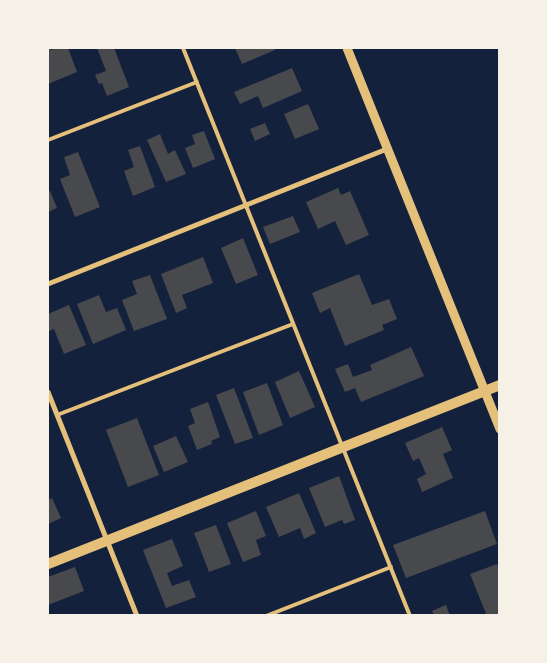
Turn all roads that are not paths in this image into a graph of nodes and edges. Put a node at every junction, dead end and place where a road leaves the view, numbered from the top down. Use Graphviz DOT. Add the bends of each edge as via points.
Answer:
graph roads {
  1 [pos="183,48"];
  2 [pos="347,48"];
  3 [pos="197,82"];
  4 [pos="48,140"];
  5 [pos="387,149"];
  6 [pos="246,205"];
  7 [pos="48,284"];
  8 [pos="293,324"];
  9 [pos="500,385"];
  10 [pos="484,391"];
  11 [pos="48,392"];
  12 [pos="57,415"];
  13 [pos="500,429"];
  14 [pos="342,447"];
  15 [pos="107,541"];
  16 [pos="48,564"];
  17 [pos="391,567"];
  18 [pos="137,616"];
  19 [pos="266,616"];
  20 [pos="410,616"];
  1 -- 3 [label="lane"];
  2 -- 5 [label="street"];
  3 -- 4 [label="lane"];
  3 -- 6 [label="lane"];
  5 -- 6 [label="street"];
  5 -- 10 [label="street"];
  6 -- 7 [label="street"];
  6 -- 8 [label="lane"];
  8 -- 12 [label="lane"];
  8 -- 14 [label="lane"];
  9 -- 10 [label="main road"];
  10 -- 13 [label="street"];
  10 -- 14 [label="main road"];
  11 -- 12 [label="street"];
  12 -- 15 [label="street"];
  14 -- 15 [label="main road"];
  14 -- 17 [label="lane"];
  15 -- 16 [label="main road"];
  15 -- 18 [label="street"];
  17 -- 19 [label="lane"];
  17 -- 20 [label="lane"];
}
